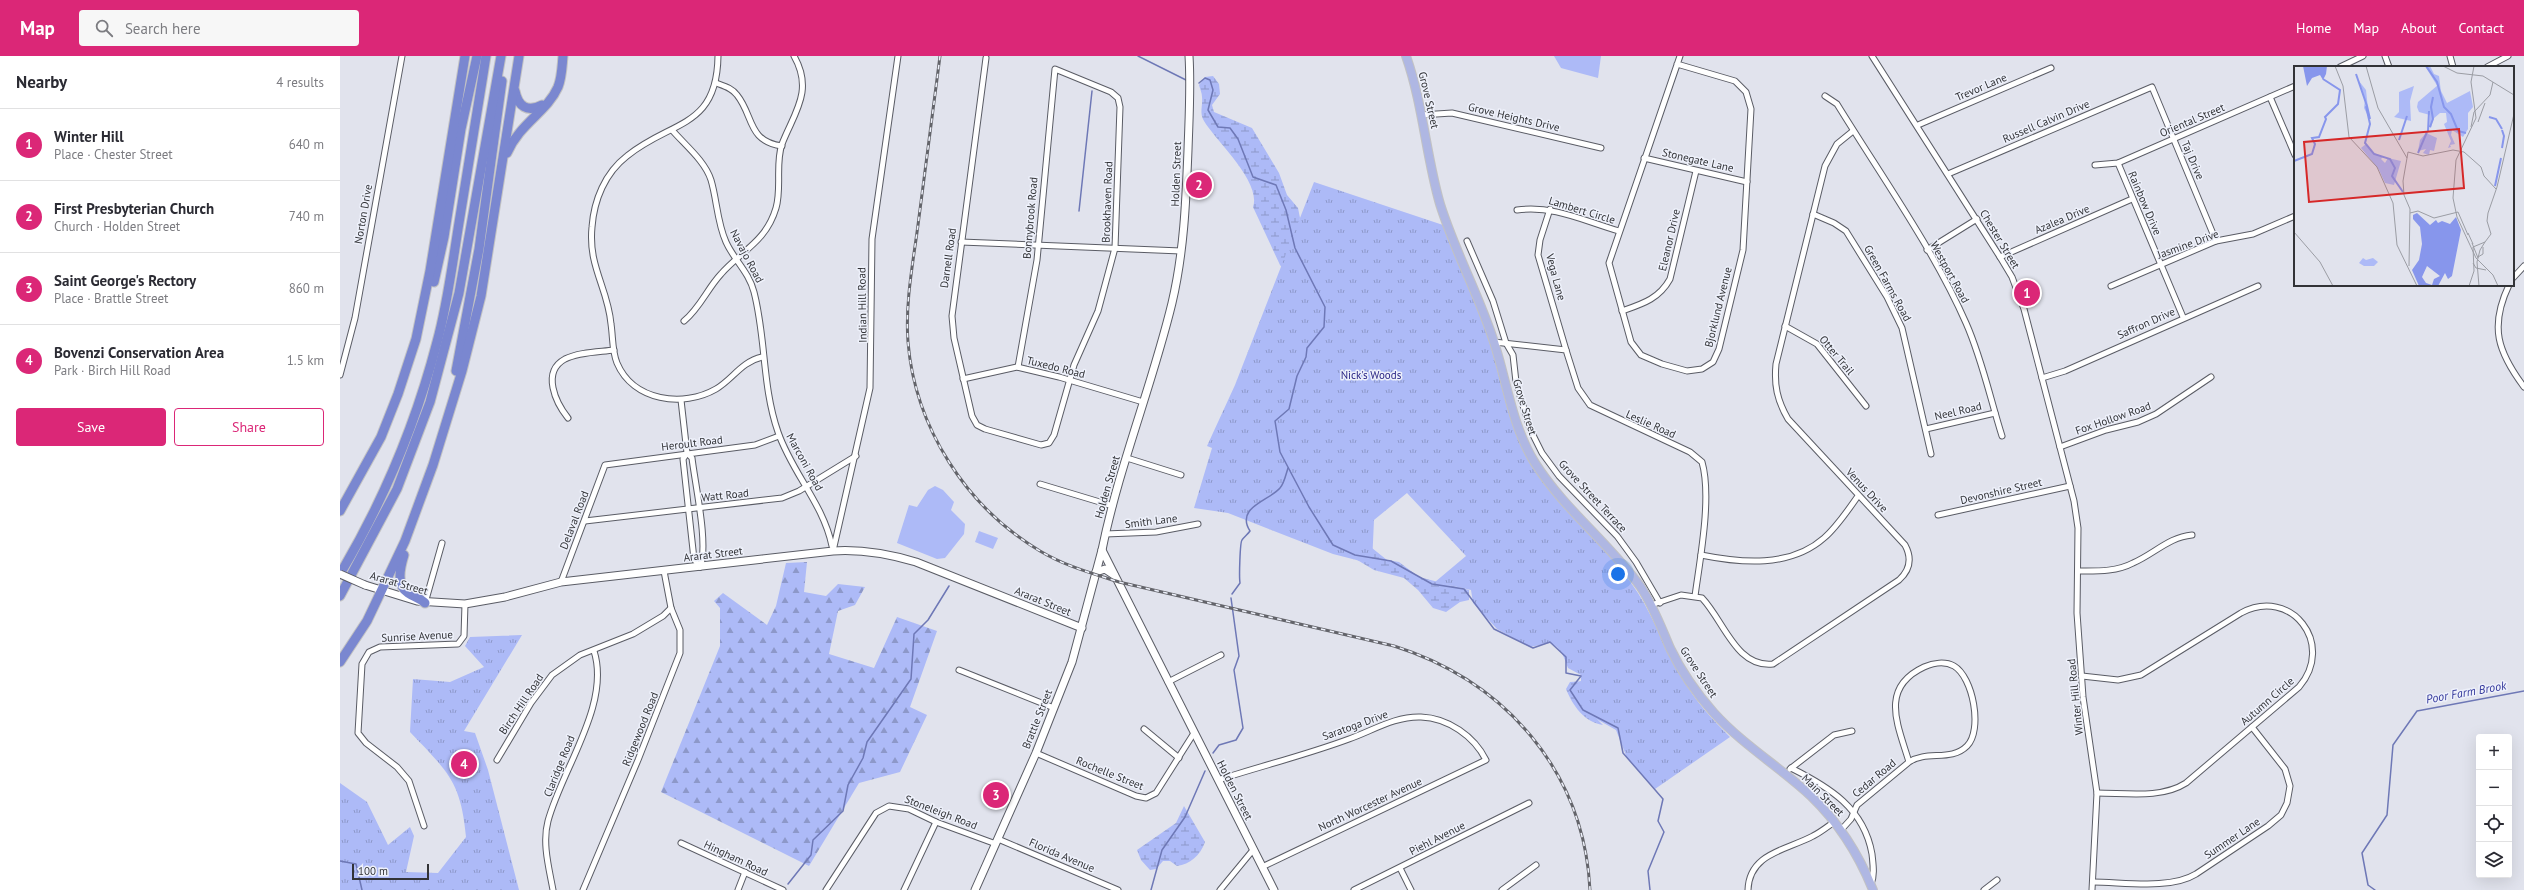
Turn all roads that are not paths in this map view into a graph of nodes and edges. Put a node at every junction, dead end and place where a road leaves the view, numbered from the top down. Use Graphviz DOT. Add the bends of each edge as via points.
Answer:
graph roads {
  1 [pos="402,56"];
  2 [pos="465,56"];
  3 [pos="477,56"];
  4 [pos="486,56"];
  5 [pos="502,56"];
  6 [pos="519,56"];
  7 [pos="562,56"];
  8 [pos="718,56"];
  9 [pos="794,56"];
  10 [pos="898,56"];
  11 [pos="1189,56"];
  12 [pos="1406,56"];
  13 [pos="1680,56"];
  14 [pos="1872,56"];
  15 [pos="2363,56"];
  16 [pos="2385,56"];
  17 [pos="2450,56"];
  18 [pos="2508,56"];
  19 [pos="986,58"];
  20 [pos="1677,64"];
  21 [pos="2342,66"];
  22 [pos="2389,66"];
  23 [pos="2453,66"];
  24 [pos="2489,66"];
  25 [pos="2051,68"];
  26 [pos="1055,69"];
  27 [pos="716,83"];
  28 [pos="2294,86"];
  29 [pos="515,87"];
  30 [pos="2152,88"];
  31 [pos="1825,96"];
  32 [pos="2270,97"];
  33 [pos="550,99"];
  34 [pos="1422,115"];
  35 [pos="1918,125"];
  36 [pos="672,130"];
  37 [pos="1853,131"];
  38 [pos="2173,138"];
  39 [pos="782,146"];
  40 [pos="1601,148"];
  41 [pos="2294,153"];
  42 [pos="1644,158"];
  43 [pos="2118,163"];
  44 [pos="2095,165"];
  45 [pos="501,167"];
  46 [pos="1696,171"];
  47 [pos="1948,174"];
  48 [pos="1747,182"];
  49 [pos="2132,199"];
  50 [pos="1550,209"];
  51 [pos="1517,210"];
  52 [pos="1813,214"];
  53 [pos="2294,216"];
  54 [pos="1977,219"];
  55 [pos="1618,231"];
  56 [pos="1467,241"];
  57 [pos="2216,241"];
  58 [pos="960,242"];
  59 [pos="1038,245"];
  60 [pos="1115,248"];
  61 [pos="1927,250"];
  62 [pos="1181,251"];
  63 [pos="2000,257"];
  64 [pos="738,260"];
  65 [pos="2161,264"];
  66 [pos="2524,266"];
  67 [pos="2514,277"];
  68 [pos="2111,286"];
  69 [pos="2258,286"];
  70 [pos="2509,286"];
  71 [pos="1622,311"];
  72 [pos="2183,317"];
  73 [pos="684,321"];
  74 [pos="1785,326"];
  75 [pos="416,339"];
  76 [pos="1494,342"];
  77 [pos="1506,344"];
  78 [pos="614,350"];
  79 [pos="1566,350"];
  80 [pos="762,357"];
  81 [pos="1018,367"];
  82 [pos="340,375"];
  83 [pos="2212,377"];
  84 [pos="2042,378"];
  85 [pos="963,379"];
  86 [pos="1070,380"];
  87 [pos="2524,387"];
  88 [pos="681,400"];
  89 [pos="1143,402"];
  90 [pos="1866,406"];
  91 [pos="1995,413"];
  92 [pos="568,418"];
  93 [pos="1926,429"];
  94 [pos="779,436"];
  95 [pos="1008,436"];
  96 [pos="2002,436"];
  97 [pos="2060,447"];
  98 [pos="687,453"];
  99 [pos="1931,454"];
  100 [pos="856,456"];
  101 [pos="1127,458"];
  102 [pos="433,465"];
  103 [pos="605,465"];
  104 [pos="1181,475"];
  105 [pos="1040,484"];
  106 [pos="806,486"];
  107 [pos="2070,486"];
  108 [pos="1858,496"];
  109 [pos="2074,502"];
  110 [pos="1113,506"];
  111 [pos="698,508"];
  112 [pos="689,509"];
  113 [pos="340,511"];
  114 [pos="1938,515"];
  115 [pos="585,521"];
  116 [pos="1198,524"];
  117 [pos="411,526"];
  118 [pos="1105,534"];
  119 [pos="2192,535"];
  120 [pos="442,543"];
  121 [pos="1102,550"];
  122 [pos="833,551"];
  123 [pos="1701,555"];
  124 [pos="700,567"];
  125 [pos="664,570"];
  126 [pos="2078,571"];
  127 [pos="1096,572"];
  128 [pos="340,574"];
  129 [pos="1116,576"];
  130 [pos="561,582"];
  131 [pos="381,592"];
  132 [pos="340,596"];
  133 [pos="1695,596"];
  134 [pos="425,602"];
  135 [pos="1660,603"];
  136 [pos="465,604"];
  137 [pos="1651,606"];
  138 [pos="671,608"];
  139 [pos="1082,628"];
  140 [pos="594,651"];
  141 [pos="1221,656"];
  142 [pos="340,662"];
  143 [pos="959,670"];
  144 [pos="2082,676"];
  145 [pos="1168,682"];
  146 [pos="1054,708"];
  147 [pos="2252,727"];
  148 [pos="1144,730"];
  149 [pos="1852,731"];
  150 [pos="1194,733"];
  151 [pos="1735,734"];
  152 [pos="1036,753"];
  153 [pos="1179,758"];
  154 [pos="497,760"];
  155 [pos="1486,760"];
  156 [pos="1909,762"];
  157 [pos="1791,768"];
  158 [pos="1784,773"];
  159 [pos="1218,780"];
  160 [pos="2097,793"];
  161 [pos="1529,803"];
  162 [pos="1853,812"];
  163 [pos="936,822"];
  164 [pos="1834,822"];
  165 [pos="424,826"];
  166 [pos="1841,830"];
  167 [pos="997,841"];
  168 [pos="681,843"];
  169 [pos="1253,850"];
  170 [pos="1536,865"];
  171 [pos="1262,866"];
  172 [pos="1400,868"];
  173 [pos="745,872"];
  174 [pos="1997,880"];
  175 [pos="2092,882"];
  176 [pos="1872,887"];
  177 [pos="553,890"];
  178 [pos="583,890"];
  179 [pos="738,890"];
  180 [pos="783,890"];
  181 [pos="826,890"];
  182 [pos="904,890"];
  183 [pos="975,890"];
  184 [pos="1116,890"];
  185 [pos="1220,890"];
  186 [pos="1274,890"];
  187 [pos="1354,890"];
  188 [pos="1411,890"];
  189 [pos="1502,890"];
  190 [pos="1748,890"];
  191 [pos="1984,890"];
  192 [pos="2092,890"];
  1 -- 82 [label="street, Norton Drive" via="355,318"];
  2 -- 75 [label="highway" via="430,271"];
  3 -- 75 [label="highway" via="461,129 437,272"];
  4 -- 128 [label="highway" via="437,342 395,465"];
  5 -- 102 [label="highway" via="497,130 479,249 457,366"];
  5 -- 132 [label="highway" via="459,293 432,398 397,489"];
  6 -- 29 [label="highway"];
  7 -- 33 [label="highway" via="559,83"];
  8 -- 27 [label="street"];
  9 -- 39 [label="street" via="801,74 801,98 798,112"];
  10 -- 100 [label="street, Indian Hill Road" via="872,239 870,388"];
  11 -- 62 [label="main road, Holden Street" via="1186,202"];
  12 -- 34 [label="main road, Grove Street"];
  13 -- 20 [label="street, Bjorklund Avenue"];
  14 -- 35 [label="street, Chester Street"];
  15 -- 21 [label="street"];
  16 -- 22 [label="street"];
  17 -- 23 [label="street"];
  18 -- 24 [label="street"];
  19 -- 58 [label="street, Darnell Road"];
  20 -- 42 [label="street, Bjorklund Avenue"];
  20 -- 48 [label="street, Bjorklund Avenue" via="1733,80 1746,92 1751,108"];
  25 -- 35 [label="street, Trevor Lane"];
  26 -- 59 [label="street, Bonnybrook Road"];
  26 -- 60 [label="street, Brookhaven Road" via="1111,92 1120,103"];
  27 -- 36 [label="street" via="700,111"];
  27 -- 39 [label="street" via="738,95 753,129 761,139"];
  28 -- 32 [label="street, Oriental Street"];
  29 -- 33 [label="highway" via="518,101 526,108 536,108"];
  29 -- 45 [label="highway"];
  30 -- 38 [label="street, Taj Drive"];
  30 -- 47 [label="street, Russell Calvin Drive"];
  31 -- 37 [label="street, Westport Road" via="1836,104"];
  32 -- 38 [label="street, Oriental Street"];
  32 -- 41 [label="street"];
  33 -- 45 [label="highway" via="516,135"];
  34 -- 40 [label="street, Grove Heights Drive" via="1452,113"];
  34 -- 76 [label="main road, Grove Street" via="1437,191 1447,224 1479,298"];
  35 -- 47 [label="street, Chester Street"];
  36 -- 64 [label="street, Navajo Road" via="711,179 723,235"];
  36 -- 78 [label="street" via="636,149 621,161 604,183 595,209 591,252 610,315"];
  37 -- 52 [label="street, Venus Drive" via="1831,152"];
  37 -- 61 [label="street, Westport Road"];
  38 -- 43 [label="street, Oriental Street"];
  38 -- 57 [label="street, Taj Drive"];
  39 -- 64 [label="street" via="775,210 759,238"];
  42 -- 46 [label="street, Stonegate Lane"];
  42 -- 55 [label="street, Bjorklund Avenue"];
  43 -- 44 [label="street, Oriental Street"];
  43 -- 49 [label="street, Rainbow Drive"];
  45 -- 102 [label="highway" via="476,318"];
  46 -- 48 [label="street, Stonegate Lane"];
  46 -- 71 [label="street, Eleanor Drive" via="1670,279 1660,294 1652,300"];
  47 -- 54 [label="street, Chester Street"];
  48 -- 71 [label="street, Bjorklund Avenue" via="1742,250 1719,349 1713,362 1702,369 1687,371 1645,358 1631,342"];
  49 -- 63 [label="street, Azalea Drive"];
  49 -- 65 [label="street, Rainbow Drive"];
  50 -- 51 [label="street, Lambert Circle"];
  50 -- 55 [label="street, Lambert Circle"];
  50 -- 79 [label="street, Vega Lane" via="1538,255"];
  52 -- 74 [label="street, Venus Drive"];
  52 -- 93 [label="street, Green Farms Road" via="1834,223 1846,232 1892,305 1904,334"];
  53 -- 57 [label="street, Jasmine Drive" via="2253,234"];
  54 -- 61 [label="street"];
  54 -- 63 [label="street, Chester Street"];
  55 -- 71 [label="street, Bjorklund Avenue" via="1609,263"];
  56 -- 77 [label="street, Grove Street Terrace" via="1493,301"];
  57 -- 65 [label="street, Jasmine Drive"];
  58 -- 59 [label="street"];
  58 -- 85 [label="street, Darnell Road" via="952,320"];
  59 -- 60 [label="street"];
  59 -- 81 [label="street, Bonnybrook Road"];
  60 -- 62 [label="street"];
  60 -- 86 [label="street, Brookhaven Road" via="1098,311 1079,352"];
  61 -- 91 [label="street, Westport Road" via="1967,324"];
  62 -- 89 [label="main road, Holden Street" via="1169,314"];
  63 -- 84 [label="street, Chester Street" via="2022,304"];
  64 -- 73 [label="street" via="720,275 698,308"];
  64 -- 80 [label="street, Navajo Road" via="754,292"];
  65 -- 68 [label="street, Jasmine Drive"];
  65 -- 72 [label="street, Rainbow Drive"];
  66 -- 67 [label="street"];
  69 -- 72 [label="street, Saffron Drive"];
  70 -- 87 [label="street" via="2499,314 2498,339 2507,364"];
  72 -- 84 [label="street, Saffron Drive" via="2065,371"];
  74 -- 90 [label="street, Otter Trail" via="1817,344"];
  74 -- 108 [label="street, Venus Drive" via="1776,364 1777,399 1788,419"];
  75 -- 113 [label="highway" via="379,442"];
  76 -- 77 [label="street"];
  76 -- 137 [label="main road, Grove Street" via="1519,431 1534,462 1564,502 1619,559"];
  77 -- 79 [label="street"];
  77 -- 135 [label="street, Grove Street Terrace" via="1513,355 1516,382 1530,429 1542,452 1559,476 1617,536"];
  78 -- 88 [label="street" via="621,371 638,387 658,398"];
  78 -- 92 [label="street" via="571,356 556,368 552,388"];
  79 -- 123 [label="street, Leslie Road" via="1578,388 1590,405 1691,453 1702,462 1706,487"];
  80 -- 88 [label="street" via="746,363 722,385 710,392"];
  80 -- 94 [label="street, Marconi Road" via="768,399"];
  81 -- 85 [label="street, Tuxedo Road"];
  81 -- 86 [label="street, Tuxedo Road"];
  83 -- 97 [label="street, Fox Hollow Road" via="2156,414"];
  84 -- 97 [label="street, Chester Street"];
  85 -- 95 [label="street, Darnell Road" via="976,424 984,430"];
  86 -- 89 [label="street, Tuxedo Road"];
  86 -- 95 [label="street, Brookhaven Road" via="1055,434 1049,443 1041,445"];
  88 -- 98 [label="street"];
  89 -- 101 [label="main road, Holden Street"];
  91 -- 93 [label="street, Neel Road"];
  91 -- 96 [label="street, Westport Road"];
  93 -- 99 [label="street, Green Farms Road"];
  94 -- 98 [label="street, Heroult Road" via="755,445"];
  94 -- 106 [label="street, Marconi Road"];
  97 -- 107 [label="street, Chester Street"];
  98 -- 103 [label="street, Heroult Road"];
  98 -- 111 [label="street" via="692,458"];
  98 -- 112 [label="street" via="684,459"];
  100 -- 106 [label="street, Watt Road"];
  100 -- 122 [label="street, Indian Hill Road"];
  101 -- 104 [label="street"];
  101 -- 110 [label="main road, Holden Street"];
  102 -- 117 [label="highway"];
  103 -- 115 [label="street, Delaval Road"];
  105 -- 110 [label="street"];
  106 -- 111 [label="street, Watt Road" via="782,498"];
  106 -- 122 [label="street, Marconi Road" via="826,521"];
  107 -- 109 [label="street, Chester Street"];
  107 -- 114 [label="street, Devonshire Street"];
  108 -- 123 [label="street" via="1830,533 1800,553 1772,560 1745,562"];
  108 -- 133 [label="street, Venus Drive" via="1905,545 1909,553 1908,566 1899,580 1788,656 1773,664 1752,662 1740,651 1709,606 1702,598"];
  109 -- 126 [label="street, Winter Hill Road" via="2078,528"];
  110 -- 118 [label="main road, Holden Street"];
  111 -- 112 [label="street, Watt Road"];
  111 -- 124 [label="street" via="704,557"];
  112 -- 115 [label="street, Watt Road"];
  112 -- 124 [label="street" via="694,559"];
  115 -- 130 [label="street, Delaval Road"];
  116 -- 118 [label="street, Smith Lane" via="1156,532"];
  117 -- 131 [label="highway"];
  117 -- 134 [label="highway" via="400,569 401,585 409,594"];
  118 -- 121 [label="main road, Holden Street"];
  119 -- 126 [label="street" via="2175,538 2123,567 2106,571"];
  120 -- 134 [label="street"];
  121 -- 127 [label="main road, Brattle Street"];
  121 -- 129 [label="main road, Holden Street"];
  122 -- 124 [label="main road, Ararat Street"];
  122 -- 139 [label="main road, Ararat Street" via="872,552 916,562"];
  123 -- 133 [label="street, Leslie Road"];
  124 -- 125 [label="main road, Ararat Street"];
  125 -- 130 [label="main road, Ararat Street"];
  125 -- 138 [label="street, Ridgewood Road"];
  126 -- 144 [label="street, Winter Hill Road" via="2077,613"];
  127 -- 129 [label="main road" via="1106,570"];
  127 -- 139 [label="main road, Brattle Street"];
  128 -- 131 [label="main road, Ararat Street, bridge"];
  129 -- 145 [label="main road, Holden Street"];
  130 -- 136 [label="main road, Ararat Street" via="505,597"];
  131 -- 134 [label="main road, Ararat Street"];
  131 -- 142 [label="highway" via="367,621"];
  133 -- 135 [label="street" via="1681,595"];
  134 -- 136 [label="main road, Ararat Street"];
  135 -- 137 [label="street"];
  136 -- 165 [label="street, Sunrise Avenue" via="464,635 458,644 380,647 369,652 362,666 358,733 409,781"];
  137 -- 151 [label="main road, Grove Street" via="1685,673 1708,706"];
  138 -- 140 [label="street, Birch Hill Road" via="663,616 633,634"];
  138 -- 178 [label="street, Ridgewood Road" via="680,630 680,653 677,664"];
  139 -- 146 [label="main road, Brattle Street"];
  140 -- 154 [label="street, Birch Hill Road" via="570,661 552,675 531,703"];
  140 -- 177 [label="street, Claridge Road" via="599,669 597,693 548,822 546,850"];
  141 -- 145 [label="street"];
  143 -- 146 [label="street"];
  144 -- 147 [label="street, Autumn Circle" via="2118,680 2136,677 2246,610 2263,606 2280,608 2296,616 2307,629 2313,646 2311,667 2299,687"];
  144 -- 160 [label="street, Winter Hill Road"];
  145 -- 150 [label="main road, Holden Street"];
  146 -- 152 [label="main road, Brattle Street"];
  147 -- 160 [label="street, Autumn Circle" via="2194,777 2174,790 2155,793"];
  147 -- 175 [label="street, Summer Lane" via="2280,760 2288,776 2288,800 2278,818 2184,880 2165,883"];
  148 -- 153 [label="street"];
  149 -- 157 [label="street" via="1834,735"];
  150 -- 153 [label="street, Rochelle Street"];
  150 -- 159 [label="main road, Holden Street"];
  151 -- 158 [label="main road, Main Street"];
  152 -- 153 [label="street, Rochelle Street" via="1143,798 1156,793"];
  152 -- 167 [label="main road, Brattle Street"];
  155 -- 159 [label="street, Saratoga Drive" via="1476,743 1458,729 1435,719 1408,717"];
  155 -- 171 [label="street, North Worcester Avenue"];
  156 -- 156 [label="street, Cedar Road" via="1920,756 1958,752 1973,737 1975,719 1971,693 1963,675 1952,665 1938,663 1922,668 1903,682 1897,691 1895,713"];
  156 -- 162 [label="street, Cedar Road" via="1862,800"];
  157 -- 158 [label="street"];
  157 -- 162 [label="street" via="1836,793"];
  158 -- 164 [label="main road, Main Street" via="1811,796"];
  159 -- 169 [label="main road, Holden Street"];
  160 -- 175 [label="street, Winter Hill Road"];
  161 -- 172 [label="street, Piehl Avenue"];
  162 -- 166 [label="street, Cedar Road" via="1851,819"];
  162 -- 176 [label="street" via="1865,831 1871,852"];
  163 -- 167 [label="street, Stoneleigh Road"];
  163 -- 181 [label="street, Stoneleigh Road" via="899,806 879,810"];
  163 -- 182 [label="street"];
  164 -- 166 [label="main road, Main Street"];
  164 -- 190 [label="street" via="1814,836 1762,859 1752,872"];
  166 -- 176 [label="main road, Main Street"];
  167 -- 183 [label="main road, Brattle Street"];
  167 -- 184 [label="street, Florida Avenue"];
  168 -- 173 [label="street, Hingham Road"];
  169 -- 171 [label="main road, Holden Street"];
  169 -- 185 [label="street"];
  170 -- 189 [label="street"];
  171 -- 186 [label="main road, Holden Street"];
  172 -- 187 [label="street, Piehl Avenue"];
  172 -- 188 [label="street"];
  173 -- 179 [label="street"];
  173 -- 180 [label="street, Hingham Road"];
  174 -- 191 [label="street"];
  175 -- 192 [label="street, Winter Hill Road"];
}
